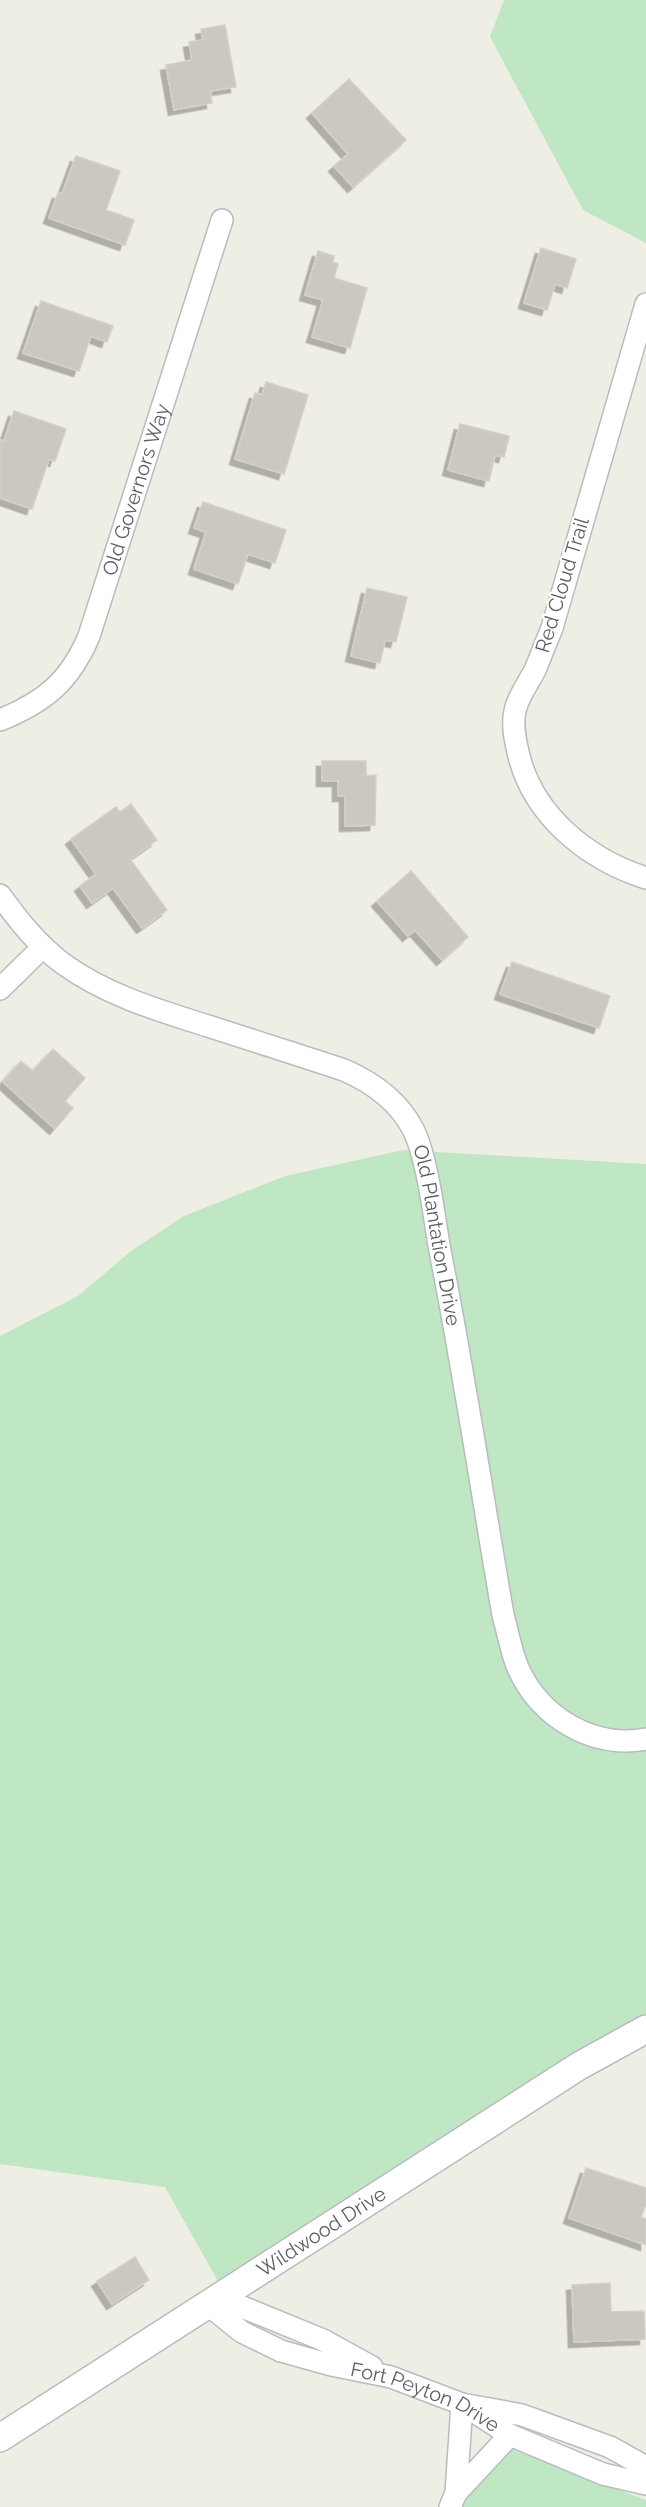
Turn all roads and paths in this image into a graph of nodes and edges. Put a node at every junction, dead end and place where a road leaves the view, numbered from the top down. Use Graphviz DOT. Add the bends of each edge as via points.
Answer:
graph roads {
  1 [pos="222,220"];
  2 [pos="646,304"];
  3 [pos="0,720"];
  4 [pos="646,878"];
  5 [pos="0,895"];
  6 [pos="43,947"];
  7 [pos="0,989"];
  8 [pos="646,1739"];
  9 [pos="646,2029"];
  10 [pos="212,2301"];
  11 [pos="462,2404"];
  12 [pos="510,2435"];
  13 [pos="0,2438"];
  14 [pos="646,2467"];
  15 [pos="646,2484"];
  16 [pos="453,2500"];
  1 -- 3 [label="street, Old Governors Way" via="81,656 54,690"];
  2 -- 4 [label="street, Red Cloud Trail" via="552,628 515,710 514,725 522,771 533,794 549,813 596,856 620,870"];
  5 -- 6 [label="street, Old Plantation Drive"];
  6 -- 7 [label="street"];
  6 -- 8 [label="street, Old Plantation Drive" via="109,992 366,1079 402,1111 422,1155 503,1615 517,1665 538,1699 576,1730 609,1740"];
  9 -- 10 [label="street, Wildwood Drive" via="579,2066"];
  10 -- 11 [label="street, Fort Peyton Drive" via="242,2332 281,2351 391,2378"];
  10 -- 13 [label="street, Wildwood Drive"];
  11 -- 12 [label="street, Fort Peyton Drive"];
  11 -- 14 [label="street" via="522,2415 610,2447"];
  11 -- 16 [label="street"];
  12 -- 15 [label="street, Fort Peyton Drive" via="603,2474"];
  12 -- 16 [label="street"];
}
